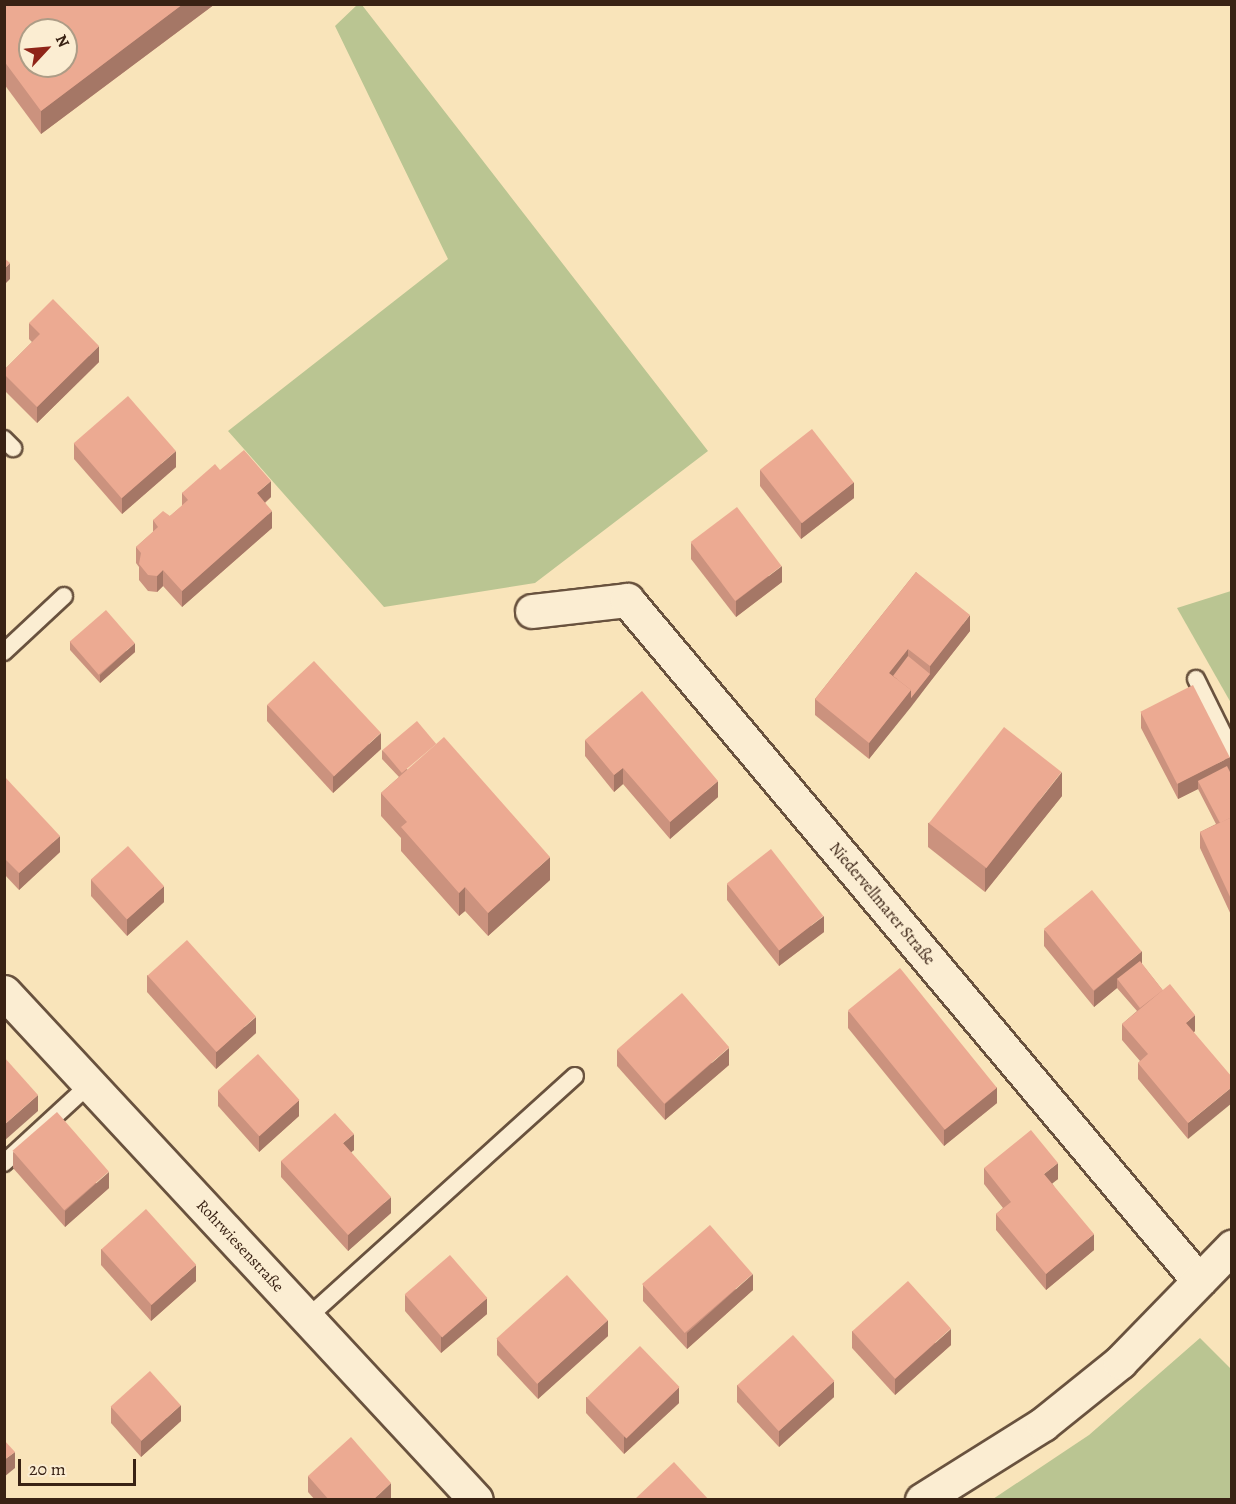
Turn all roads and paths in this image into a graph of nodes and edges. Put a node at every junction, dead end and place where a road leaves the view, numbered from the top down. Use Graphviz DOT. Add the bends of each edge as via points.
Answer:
graph roads {
  1 [pos="64,596"];
  2 [pos="532,611"];
  3 [pos="4,652"];
  4 [pos="1196,679"];
  5 [pos="1232,752"];
  6 [pos="4,992"];
  7 [pos="575,1076"];
  8 [pos="90,1084"];
  9 [pos="4,1163"];
  10 [pos="1232,1247"];
  11 [pos="1199,1281"];
  12 [pos="307,1318"];
  13 [pos="476,1500"];
  14 [pos="921,1500"];
  1 -- 3 [label="lane"];
  2 -- 11 [label="street, Niedervellmarer Straße" via="627,600"];
  4 -- 5 [label="lane"];
  6 -- 8 [label="street, Rohrwiesenstraße"];
  7 -- 12 [label="lane"];
  8 -- 9 [label="lane"];
  8 -- 12 [label="street, Rohrwiesenstraße"];
  10 -- 11 [label="street"];
  11 -- 14 [label="street" via="1120,1362 1043,1424"];
  12 -- 13 [label="street, Rohrwiesenstraße"];
}
